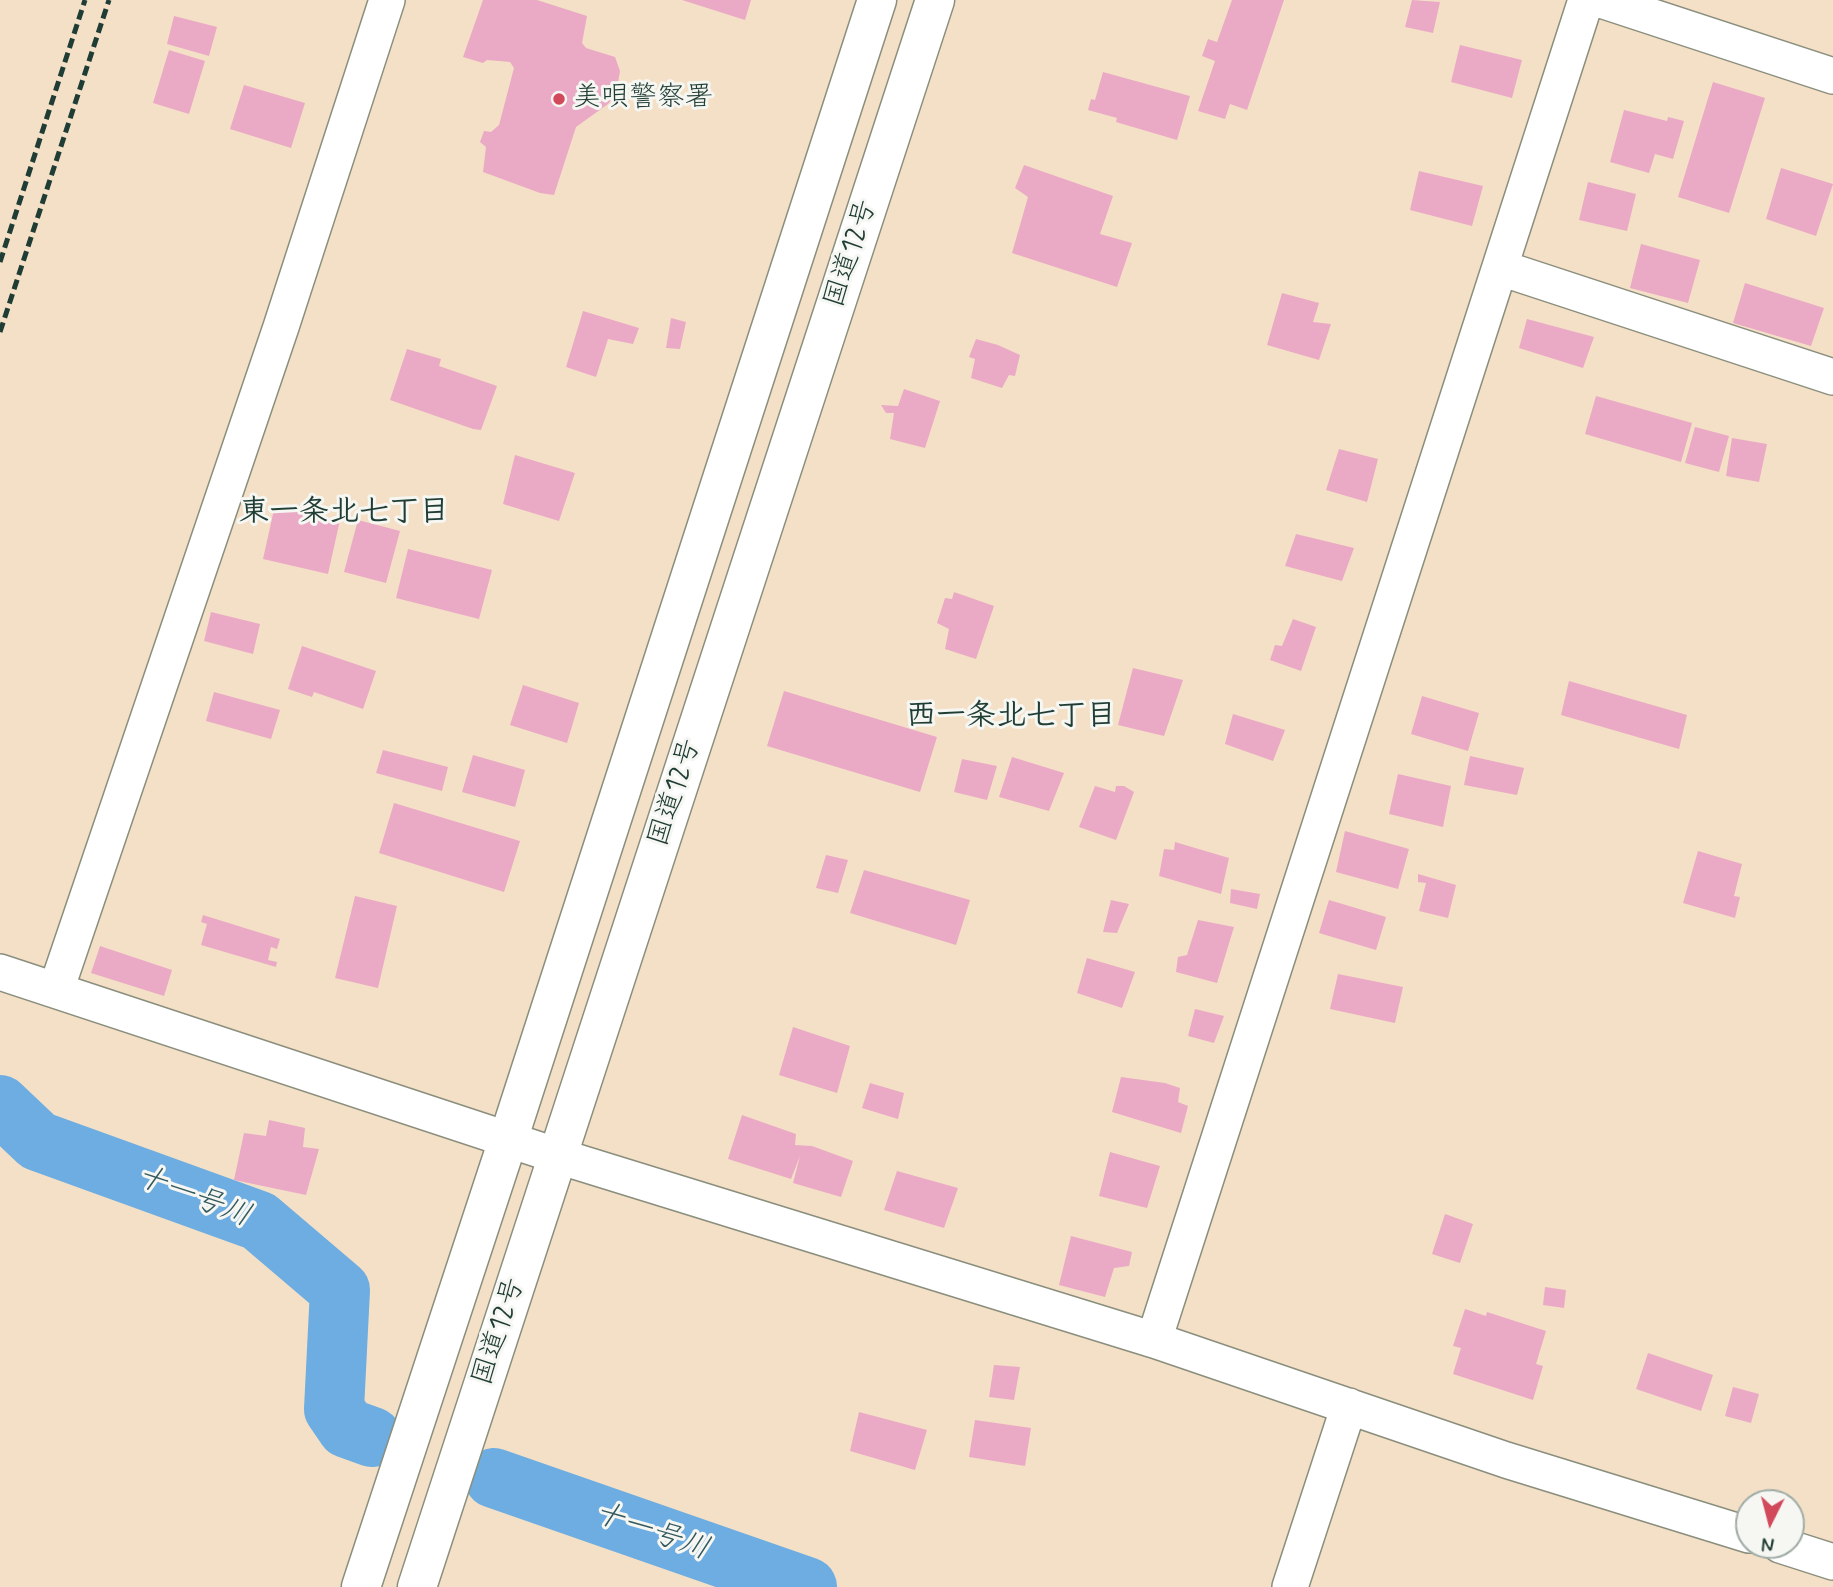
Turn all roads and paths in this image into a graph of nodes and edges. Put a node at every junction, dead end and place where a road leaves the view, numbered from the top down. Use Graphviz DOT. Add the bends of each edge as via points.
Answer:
graph roads {
  1 [pos="387,0"];
  2 [pos="877,0"];
  3 [pos="935,0"];
  4 [pos="1586,0"];
  5 [pos="1601,0"];
  6 [pos="1833,76"];
  7 [pos="1501,268"];
  8 [pos="1833,377"];
  9 [pos="0,972"];
  10 [pos="56,990"];
  11 [pos="508,1140"];
  12 [pos="558,1156"];
  13 [pos="1154,1340"];
  14 [pos="1349,1406"];
  15 [pos="1735,1531"];
  16 [pos="1805,1553"];
  17 [pos="1833,1562"];
  18 [pos="360,1587"];
  19 [pos="417,1587"];
  20 [pos="1290,1587"];
  1 -- 10 [label="street"];
  2 -- 11 [label="highway, 国道12号"];
  3 -- 12 [label="highway, 国道12号"];
  4 -- 7 [label="street"];
  5 -- 6 [label="street"];
  7 -- 8 [label="street"];
  7 -- 13 [label="street"];
  9 -- 10 [label="street"];
  10 -- 11 [label="street"];
  11 -- 12 [label="street"];
  11 -- 18 [label="highway, 国道12号"];
  12 -- 13 [label="street"];
  12 -- 19 [label="highway, 国道12号"];
  13 -- 14 [label="street"];
  14 -- 15 [label="street"];
  14 -- 20 [label="street"];
  16 -- 17 [label="street"];
}
